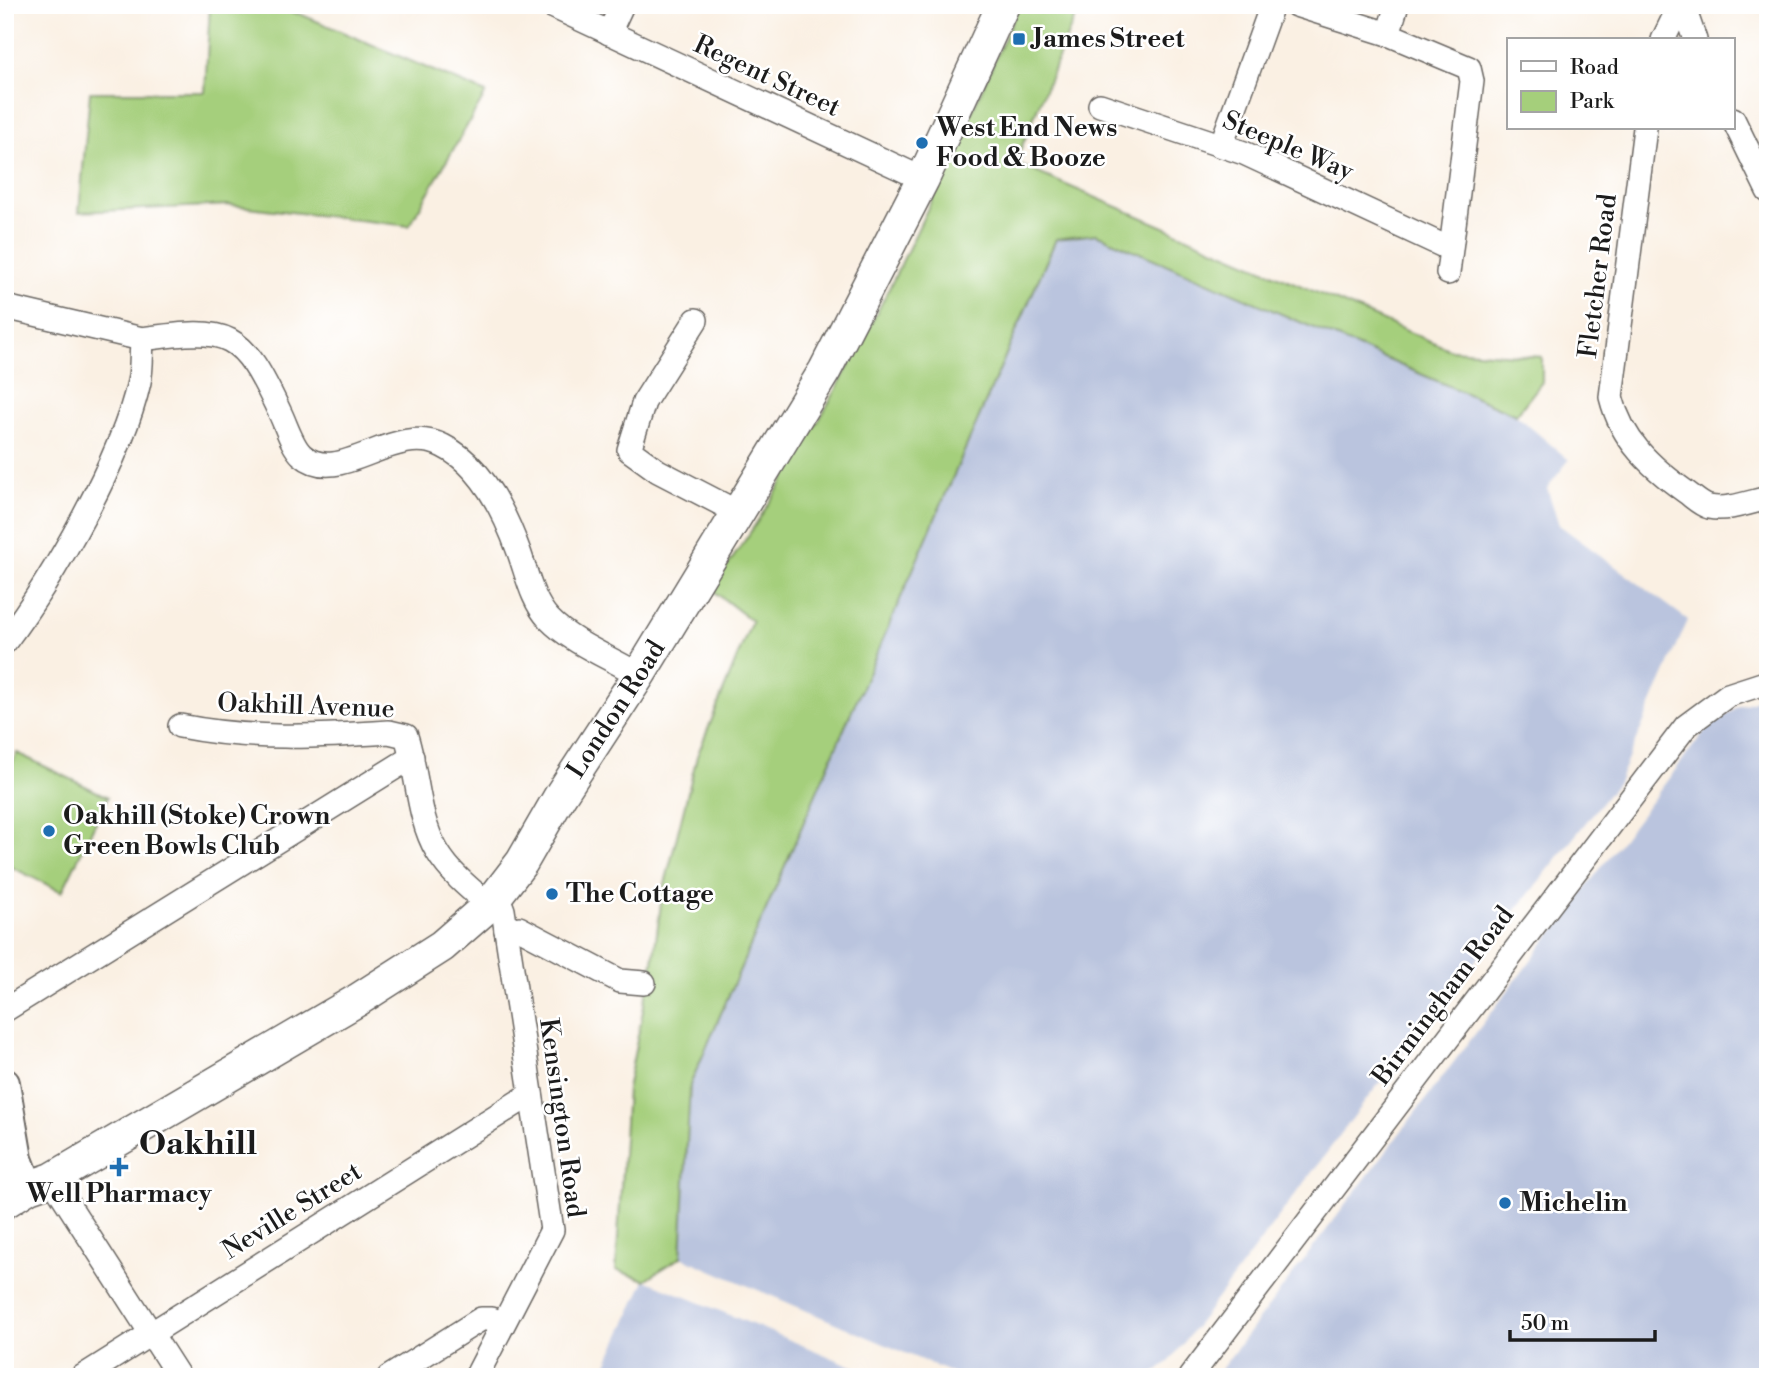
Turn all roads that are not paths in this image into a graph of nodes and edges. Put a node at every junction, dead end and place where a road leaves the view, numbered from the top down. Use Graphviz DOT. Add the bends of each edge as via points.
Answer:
graph roads {
  1 [pos="550,5"];
  2 [pos="622,5"];
  3 [pos="1003,5"];
  4 [pos="1272,5"];
  5 [pos="1296,5"];
  6 [pos="1397,5"];
  7 [pos="1681,5"];
  8 [pos="609,33"];
  9 [pos="1388,34"];
  10 [pos="1664,38"];
  11 [pos="1694,38"];
  12 [pos="1100,105"];
  13 [pos="1734,121"];
  14 [pos="1645,130"];
  15 [pos="1221,146"];
  16 [pos="923,179"];
  17 [pos="1768,191"];
  18 [pos="1450,249"];
  19 [pos="1448,273"];
  20 [pos="5,307"];
  21 [pos="696,320"];
  22 [pos="142,339"];
  23 [pos="1768,498"];
  24 [pos="739,513"];
  25 [pos="5,642"];
  26 [pos="639,675"];
  27 [pos="1768,682"];
  28 [pos="180,726"];
  29 [pos="412,757"];
  30 [pos="497,910"];
  31 [pos="644,983"];
  32 [pos="5,1010"];
  33 [pos="5,1083"];
  34 [pos="531,1094"];
  35 [pos="29,1189"];
  36 [pos="502,1325"];
  37 [pos="152,1333"];
  38 [pos="82,1377"];
  39 [pos="179,1377"];
  40 [pos="389,1377"];
  41 [pos="477,1377"];
  42 [pos="1190,1377"];
  1 -- 8 [label="street, Regent Street"];
  2 -- 8 [label="street"];
  3 -- 16 [label="main road, London Road"];
  4 -- 15 [label="street"];
  5 -- 9 [label="street"];
  6 -- 9 [label="street"];
  7 -- 10 [label="street"];
  7 -- 11 [label="street"];
  8 -- 16 [label="street, Regent Street"];
  9 -- 18 [label="street" via="1469,68 1472,81"];
  12 -- 15 [label="street, Steeple Way"];
  13 -- 17 [label="street"];
  14 -- 23 [label="street, Fletcher Road" via="1611,397 1634,447 1706,507"];
  15 -- 18 [label="street, Steeple Way"];
  16 -- 24 [label="main road, London Road" via="825,370"];
  18 -- 19 [label="street"];
  20 -- 22 [label="street"];
  21 -- 24 [label="street" via="644,402 629,450 658,471"];
  22 -- 25 [label="street" via="140,379 125,428 60,554"];
  22 -- 26 [label="street" via="215,334 239,345 257,366 300,454 314,463 350,461 383,446 413,440 441,444 479,476 505,517 539,605 550,620"];
  24 -- 26 [label="main road, London Road"];
  26 -- 30 [label="main road, London Road" via="560,796"];
  27 -- 42 [label="street, Birmingham Road" via="1728,695 1685,726"];
  28 -- 29 [label="street, Oakhill Avenue" via="264,738 398,732 406,736"];
  29 -- 30 [label="street, Oakhill Avenue" via="421,808 436,850 463,883"];
  29 -- 32 [label="street"];
  30 -- 31 [label="street" via="519,928 620,981"];
  30 -- 34 [label="street, Kensington Road"];
  30 -- 35 [label="main road, London Road" via="356,1001"];
  33 -- 35 [label="street" via="18,1159"];
  34 -- 36 [label="street, Kensington Road" via="552,1230"];
  34 -- 37 [label="street, Neville Street"];
  35 -- 37 [label="street"];
  36 -- 40 [label="street" via="481,1319"];
  36 -- 41 [label="street, Kensington Road"];
  37 -- 38 [label="street, Neville Street"];
  37 -- 39 [label="street"];
}
